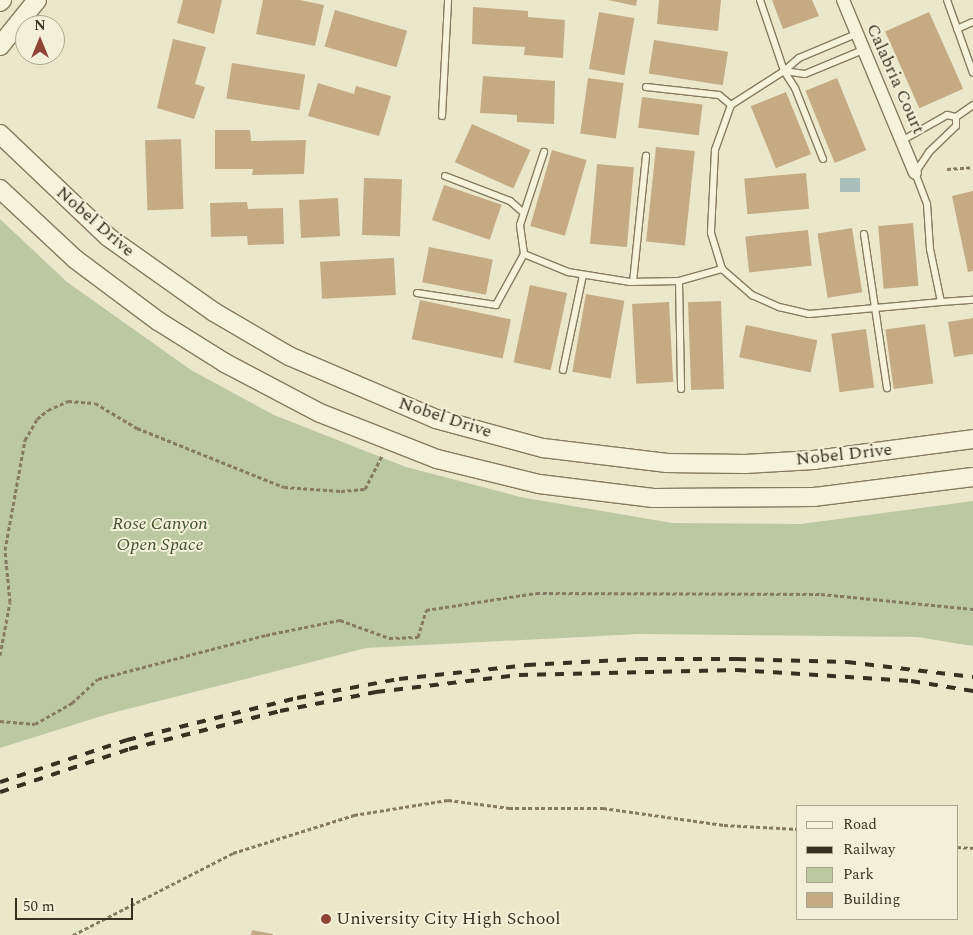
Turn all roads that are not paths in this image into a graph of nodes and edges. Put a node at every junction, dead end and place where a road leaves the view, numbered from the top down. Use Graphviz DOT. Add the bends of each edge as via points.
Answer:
graph roads {
  1 [pos="37,0"];
  2 [pos="448,0"];
  3 [pos="760,0"];
  4 [pos="843,0"];
  5 [pos="947,0"];
  6 [pos="973,22"];
  7 [pos="957,29"];
  8 [pos="856,34"];
  9 [pos="0,46"];
  10 [pos="863,50"];
  11 [pos="784,71"];
  12 [pos="973,73"];
  13 [pos="646,86"];
  14 [pos="731,104"];
  15 [pos="973,105"];
  16 [pos="442,116"];
  17 [pos="956,117"];
  18 [pos="0,134"];
  19 [pos="903,140"];
  20 [pos="544,152"];
  21 [pos="646,156"];
  22 [pos="823,159"];
  23 [pos="915,173"];
  24 [pos="445,176"];
  25 [pos="0,189"];
  26 [pos="524,213"];
  27 [pos="864,234"];
  28 [pos="524,254"];
  29 [pos="722,269"];
  30 [pos="583,275"];
  31 [pos="678,281"];
  32 [pos="633,282"];
  33 [pos="417,293"];
  34 [pos="973,300"];
  35 [pos="941,302"];
  36 [pos="873,308"];
  37 [pos="563,370"];
  38 [pos="887,388"];
  39 [pos="681,389"];
  40 [pos="973,439"];
  41 [pos="973,477"];
  1 -- 9 [label="main road"];
  2 -- 16 [label="lane"];
  3 -- 11 [label="lane"];
  4 -- 8 [label="street, Calabria Court"];
  5 -- 7 [label="lane"];
  6 -- 7 [label="lane"];
  7 -- 12 [label="lane"];
  8 -- 10 [label="street, Calabria Court"];
  8 -- 11 [label="lane" via="799,58"];
  10 -- 11 [label="lane" via="805,74"];
  10 -- 19 [label="street, Calabria Court"];
  11 -- 14 [label="lane"];
  11 -- 22 [label="lane" via="795,88"];
  13 -- 14 [label="lane" via="719,95"];
  14 -- 29 [label="lane" via="715,150 711,233"];
  15 -- 17 [label="lane"];
  17 -- 19 [label="lane" via="946,116"];
  17 -- 23 [label="lane" via="956,126 929,152"];
  18 -- 40 [label="main road, Nobel Drive" via="108,237 214,312 289,356 436,419 543,448 667,463 745,464 814,460"];
  19 -- 23 [label="street, Calabria Court"];
  20 -- 26 [label="lane"];
  21 -- 32 [label="lane"];
  23 -- 35 [label="lane" via="926,204 930,249"];
  24 -- 26 [label="lane" via="510,201"];
  25 -- 41 [label="main road" via="53,241 158,321 225,364 320,413 437,458 539,484 653,498 814,497"];
  26 -- 28 [label="lane" via="520,225"];
  27 -- 36 [label="lane"];
  28 -- 30 [label="lane"];
  28 -- 33 [label="lane" via="496,305"];
  29 -- 31 [label="lane"];
  29 -- 36 [label="lane" via="752,296 779,307 809,314"];
  30 -- 32 [label="lane"];
  30 -- 37 [label="lane"];
  31 -- 32 [label="lane"];
  31 -- 39 [label="lane"];
  34 -- 35 [label="lane"];
  35 -- 36 [label="lane"];
  36 -- 38 [label="lane"];
}
